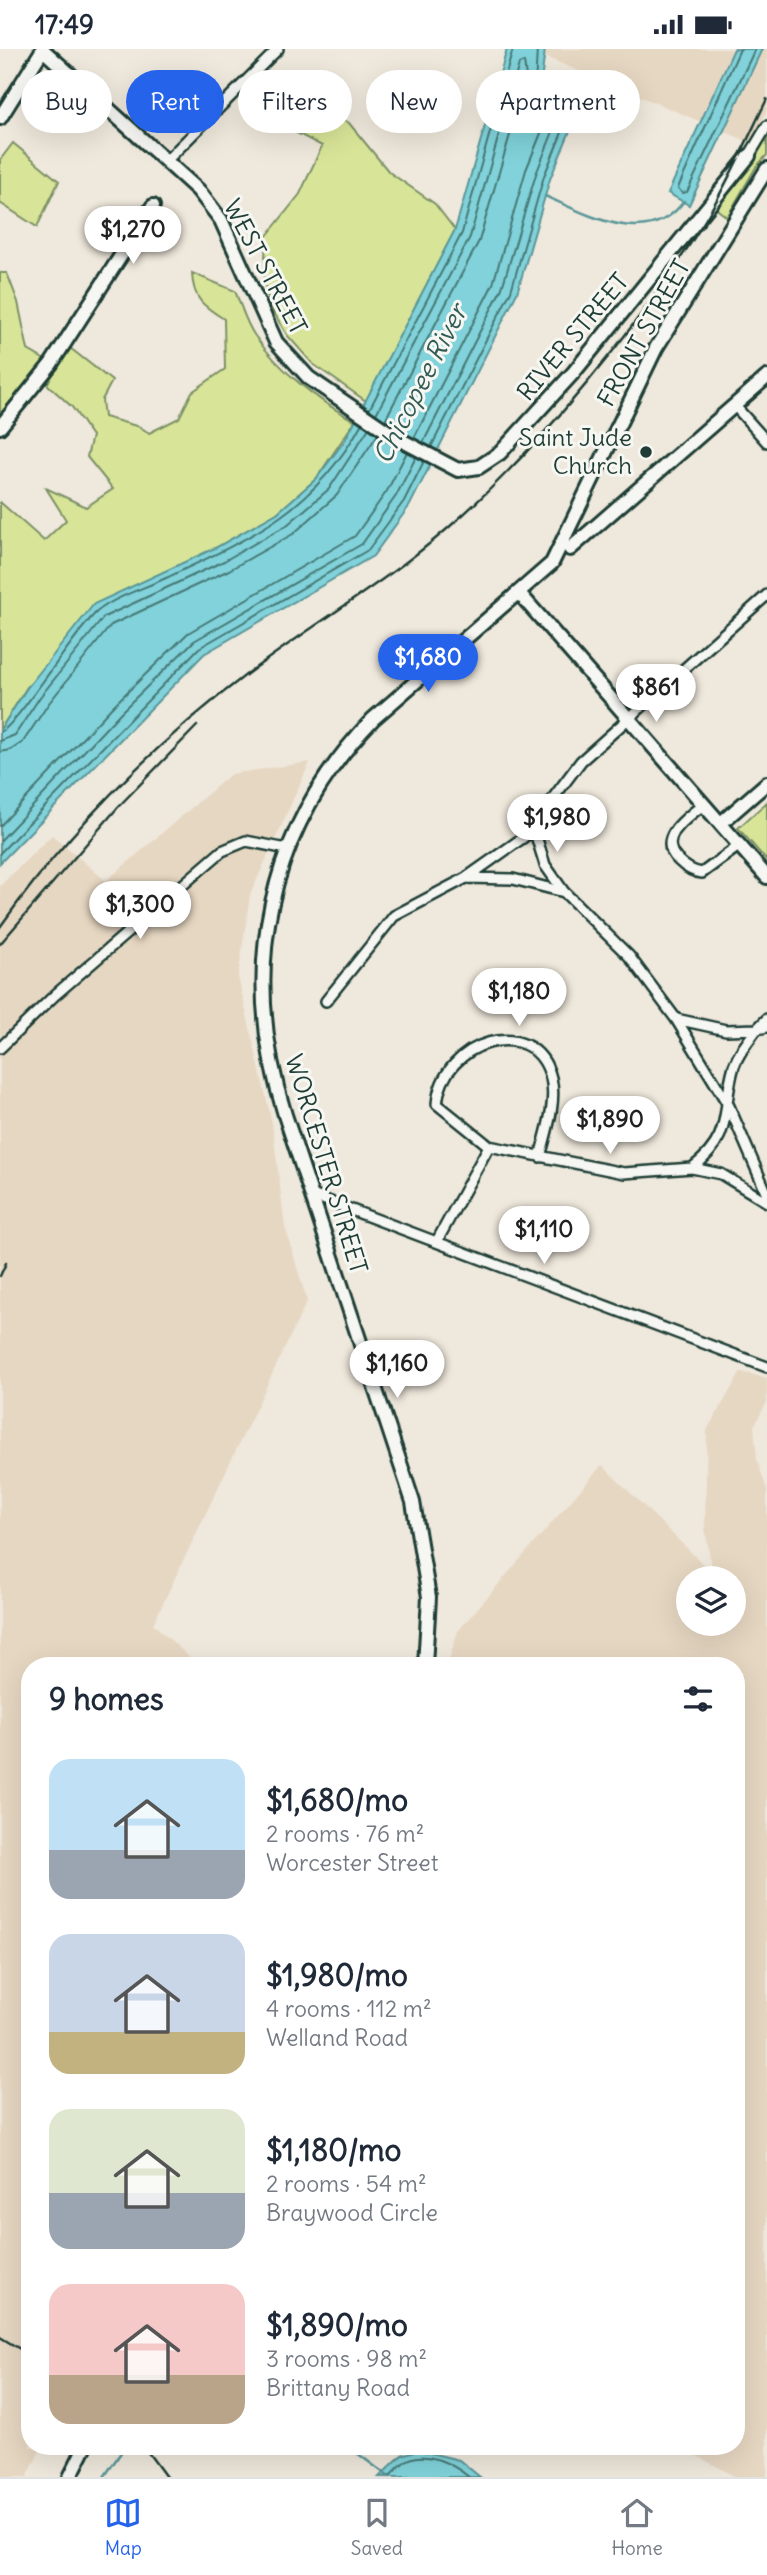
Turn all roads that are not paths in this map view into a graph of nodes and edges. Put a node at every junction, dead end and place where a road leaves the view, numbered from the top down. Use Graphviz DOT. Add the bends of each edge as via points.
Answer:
graph roads {
  1 [pos="43,49"];
  2 [pos="278,49"];
  3 [pos="0,118"];
  4 [pos="767,126"];
  5 [pos="749,156"];
  6 [pos="166,161"];
  7 [pos="767,169"];
  8 [pos="153,206"];
  9 [pos="767,377"];
  10 [pos="735,406"];
  11 [pos="0,427"];
  12 [pos="397,437"];
  13 [pos="767,442"];
  14 [pos="570,549"];
  15 [pos="552,563"];
  16 [pos="519,593"];
  17 [pos="767,595"];
  18 [pos="628,718"];
  19 [pos="767,783"];
  20 [pos="704,804"];
  21 [pos="721,823"];
  22 [pos="533,826"];
  23 [pos="740,845"];
  24 [pos="288,849"];
  25 [pos="767,877"];
  26 [pos="466,878"];
  27 [pos="564,892"];
  28 [pos="326,1001"];
  29 [pos="676,1019"];
  30 [pos="767,1019"];
  31 [pos="762,1028"];
  32 [pos="0,1048"];
  33 [pos="729,1106"];
  34 [pos="489,1146"];
  35 [pos="540,1157"];
  36 [pos="692,1168"];
  37 [pos="767,1194"];
  38 [pos="312,1195"];
  39 [pos="767,1202"];
  40 [pos="437,1241"];
  41 [pos="767,1367"];
  42 [pos="426,1657"];
  43 [pos="81,2455"];
  44 [pos="70,2477"];
  1 -- 3 [label="main road"];
  1 -- 6 [label="main road, WEST STREET"];
  2 -- 6 [label="street"];
  4 -- 5 [label="street"];
  5 -- 12 [label="main road, RIVER STREET" via="582,362 500,453 484,465 453,469"];
  6 -- 12 [label="main road, WEST STREET" via="198,190 221,220 276,342 309,378"];
  7 -- 15 [label="main road, FRONT STREET" via="656,348"];
  8 -- 11 [label="main road" via="51,364"];
  9 -- 10 [label="main road"];
  10 -- 13 [label="street"];
  10 -- 14 [label="main road"];
  15 -- 16 [label="main road, WORCESTER STREET"];
  16 -- 18 [label="main road"];
  16 -- 24 [label="main road, WORCESTER STREET" via="361,732 313,797"];
  17 -- 18 [label="street"];
  18 -- 20 [label="main road"];
  18 -- 22 [label="street" via="581,761"];
  19 -- 21 [label="main road"];
  20 -- 21 [label="main road"];
  20 -- 23 [label="street" via="672,834 673,855 702,873"];
  21 -- 23 [label="main road"];
  22 -- 26 [label="street"];
  22 -- 27 [label="street" via="545,866"];
  23 -- 25 [label="main road"];
  24 -- 32 [label="street" via="246,841 222,851"];
  24 -- 38 [label="main road, WORCESTER STREET" via="267,921 263,1000 277,1089"];
  26 -- 27 [label="street" via="513,879"];
  26 -- 28 [label="street" via="394,916"];
  27 -- 29 [label="street" via="629,956"];
  29 -- 31 [label="street" via="726,1030"];
  29 -- 33 [label="street"];
  30 -- 31 [label="street"];
  31 -- 33 [label="street" via="735,1064"];
  33 -- 36 [label="street" via="713,1148"];
  33 -- 37 [label="street"];
  34 -- 35 [label="street"];
  34 -- 35 [label="street" via="441,1110 438,1094 469,1049 490,1041 510,1041 530,1049 551,1077 548,1127"];
  34 -- 40 [label="street"];
  35 -- 36 [label="street" via="624,1173"];
  36 -- 39 [label="street" via="722,1174"];
  38 -- 40 [label="street"];
  38 -- 42 [label="main road, WORCESTER STREET" via="413,1502 429,1597"];
  40 -- 41 [label="street"];
  43 -- 44 [label="main road"];
}
